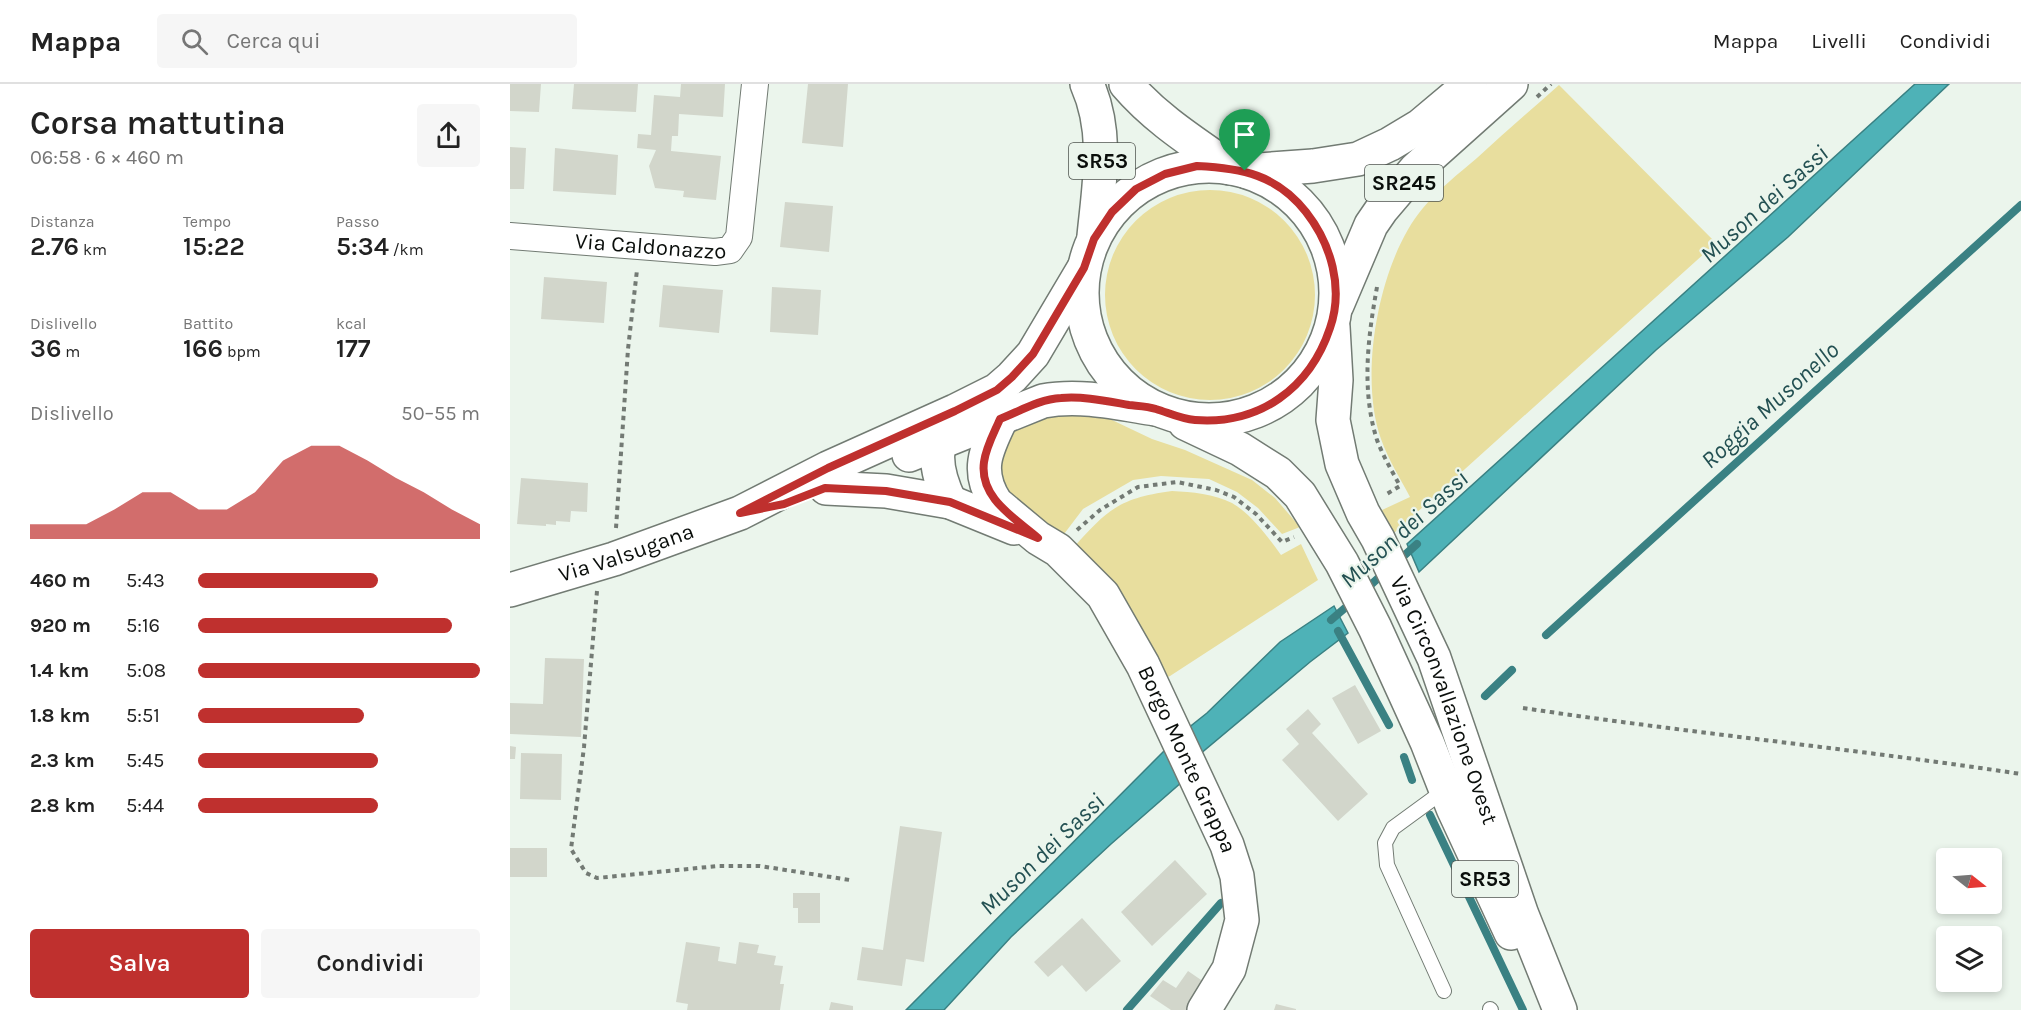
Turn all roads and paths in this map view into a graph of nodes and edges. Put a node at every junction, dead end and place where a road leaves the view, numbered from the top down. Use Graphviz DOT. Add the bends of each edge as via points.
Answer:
graph roads {
  1 [pos="755,84"];
  2 [pos="1087,84"];
  3 [pos="1126,84"];
  4 [pos="1470,84"];
  5 [pos="1511,84"];
  6 [pos="1237,169"];
  7 [pos="510,236"];
  8 [pos="1089,254"];
  9 [pos="638,264"];
  10 [pos="1379,277"];
  11 [pos="1334,315"];
  12 [pos="1018,372"];
  13 [pos="1161,411"];
  14 [pos="1000,419"];
  15 [pos="940,442"];
  16 [pos="825,488"];
  17 [pos="1377,500"];
  18 [pos="950,502"];
  19 [pos="740,513"];
  20 [pos="1071,536"];
  21 [pos="1294,537"];
  22 [pos="1038,538"];
  23 [pos="606,572"];
  24 [pos="510,590"];
  25 [pos="1523,708"];
  26 [pos="2021,774"];
  27 [pos="1445,790"];
  28 [pos="850,880"];
  29 [pos="1444,991"];
  30 [pos="1204,1010"];
  31 [pos="1555,1010"];
  32 [pos="1560,1010"];
  1 -- 7 [label="street, Via Caldonazzo" via="739,237 730,250"];
  2 -- 8 [label="main road, Via Circonvallazione Ovest / SR53" via="1096,109 1103,154"];
  3 -- 6 [label="main road, Via Circonvallazione Ovest / SR53" via="1148,109 1177,132"];
  4 -- 6 [label="main road, SR245" via="1420,126 1358,159 1322,165"];
  5 -- 11 [label="main road, SR245" via="1416,169 1382,209 1371,225"];
  6 -- 8 [label="main road, Via Circonvallazione Ovest / SR53" via="1197,166 1165,174 1136,189 1112,212"];
  6 -- 11 [label="main road, Via Circonvallazione Ovest / SR53" via="1284,191 1315,223 1333,265"];
  8 -- 12 [label="main road, Via Valsugana" via="1033,354"];
  8 -- 13 [label="main road, Via Circonvallazione Ovest / SR53" via="1082,291 1083,314 1098,357 1128,391"];
  9 -- 23 [label="path"];
  10 -- 17 [label="path" via="1369,332 1370,411 1378,441 1400,486"];
  11 -- 13 [label="main road, Via Circonvallazione Ovest / SR53" via="1311,369 1293,389 1271,404 1246,415 1220,420 1194,420"];
  11 -- 32 [label="main road, Via Circonvallazione Ovest / SR53" via="1333,420 1342,464 1448,693 1522,915"];
  12 -- 15 [label="main road" via="993,405 948,427"];
  12 -- 19 [label="main road, Via Valsugana" via="987,396"];
  13 -- 14 [label="main road, Via Valsugana" via="1059,398"];
  13 -- 27 [label="main road, Via Circonvallazione Ovest / SR53" via="1240,449 1278,473 1300,495 1342,563 1374,628"];
  14 -- 15 [label="main road, Via Valsugana"];
  14 -- 22 [label="main road" via="984,463 987,484 996,503"];
  15 -- 16 [label="main road, Via Valsugana"];
  15 -- 18 [label="main road" via="940,481"];
  16 -- 18 [label="main road" via="886,491"];
  16 -- 19 [label="main road, Via Valsugana" via="784,504"];
  18 -- 22 [label="main road"];
  19 -- 23 [label="main road, Via Valsugana"];
  20 -- 21 [label="path" via="1100,510 1138,487 1177,482 1234,497 1257,514 1282,542"];
  22 -- 30 [label="main road, Borgo Monte Grappa" via="1058,550 1102,595 1137,655 1227,845 1237,876 1242,920 1229,969"];
  23 -- 24 [label="main road, Via Valsugana"];
  23 -- 28 [label="path" via="571,849 586,873 597,878 718,866 760,866"];
  25 -- 26 [label="path"];
  27 -- 29 [label="lane" via="1393,828 1385,843 1387,865"];
  27 -- 31 [label="main road, Via Circonvallazione Ovest / SR53" via="1525,962"];
}
